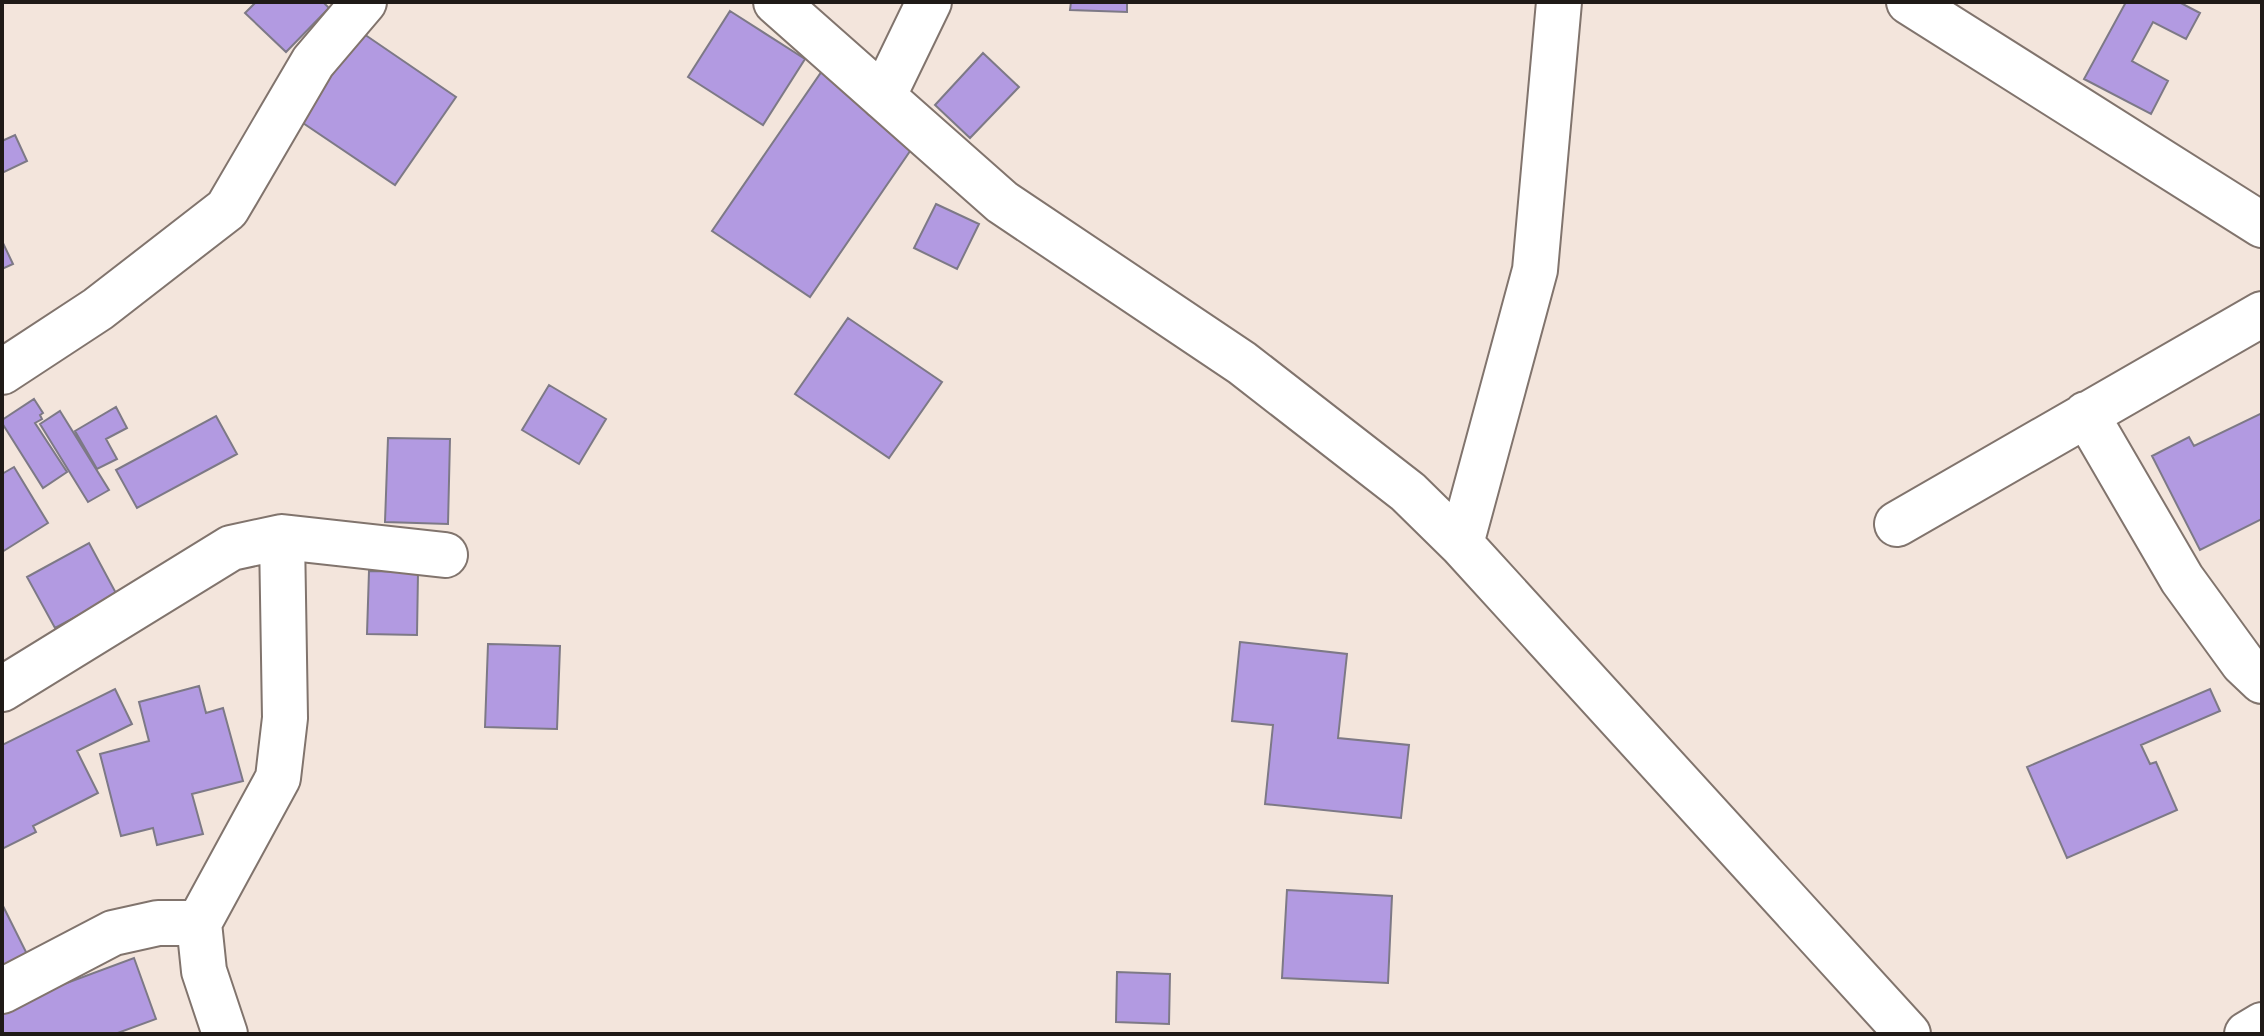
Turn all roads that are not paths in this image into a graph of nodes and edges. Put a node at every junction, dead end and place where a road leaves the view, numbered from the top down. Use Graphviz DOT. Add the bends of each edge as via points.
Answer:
graph roads {
  1 [pos="364,2"];
  2 [pos="776,2"];
  3 [pos="929,2"];
  4 [pos="1559,2"];
  5 [pos="1909,2"];
  6 [pos="883,97"];
  7 [pos="2262,225"];
  8 [pos="2262,314"];
  9 [pos="2,372"];
  10 [pos="2086,414"];
  11 [pos="1897,524"];
  12 [pos="282,537"];
  13 [pos="1461,544"];
  14 [pos="445,555"];
  15 [pos="2262,681"];
  16 [pos="2,689"];
  17 [pos="199,923"];
  18 [pos="2,991"];
  19 [pos="2262,1025"];
  20 [pos="225,1034"];
  21 [pos="1908,1034"];
  22 [pos="2247,1034"];
  1 -- 9 [label="street" via="313,62 227,209 98,309"];
  2 -- 6 [label="street"];
  3 -- 6 [label="street"];
  4 -- 13 [label="street" via="1535,270"];
  5 -- 7 [label="street"];
  6 -- 13 [label="street" via="1002,202 1242,363 1408,492"];
  8 -- 10 [label="street"];
  10 -- 11 [label="street"];
  10 -- 15 [label="street" via="2182,579"];
  12 -- 14 [label="street"];
  12 -- 16 [label="street" via="231,548"];
  12 -- 17 [label="street" via="285,718 278,778"];
  13 -- 21 [label="street"];
  17 -- 18 [label="street" via="158,923 113,933"];
  17 -- 20 [label="street" via="204,971"];
  19 -- 22 [label="street"];
}
